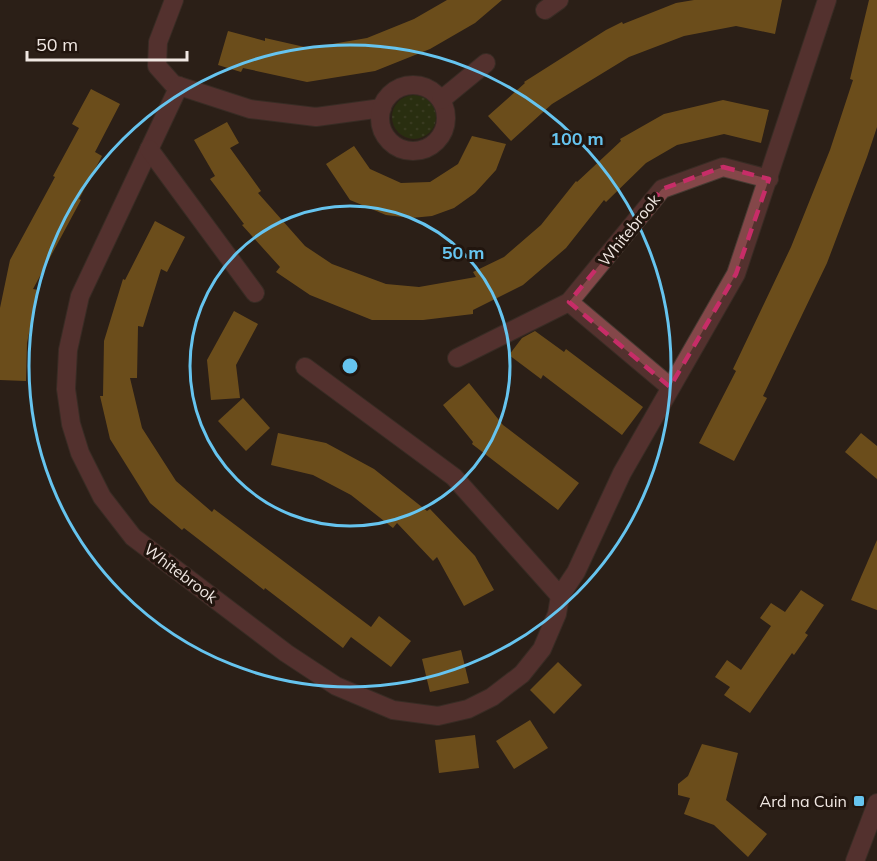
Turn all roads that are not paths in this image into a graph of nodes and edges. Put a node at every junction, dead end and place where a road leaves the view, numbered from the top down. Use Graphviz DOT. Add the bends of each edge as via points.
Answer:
graph roads {
  1 [pos="174,0"];
  2 [pos="827,0"];
  3 [pos="486,63"];
  4 [pos="179,86"];
  5 [pos="441,100"];
  6 [pos="382,108"];
  7 [pos="149,149"];
  8 [pos="769,179"];
  9 [pos="255,293"];
  10 [pos="569,302"];
  11 [pos="457,358"];
  12 [pos="305,367"];
  13 [pos="670,387"];
  14 [pos="560,596"];
  15 [pos="877,803"];
  16 [pos="855,861"];
  1 -- 4 [label="street" via="158,42 157,66"];
  2 -- 8 [label="street, Whitebrook"];
  3 -- 5 [label="street"];
  4 -- 6 [label="street" via="250,109 316,117"];
  4 -- 7 [label="street, Whitebrook"];
  5 -- 6 [label="street" via="425,87 404,86 387,98"];
  5 -- 6 [label="street" via="446,110 443,132 428,148 417,151 396,147 388,139 382,130"];
  7 -- 9 [label="street"];
  7 -- 14 [label="street, Whitebrook" via="80,296 68,350 66,389 80,453 102,497 133,537 316,673 336,686 393,710 438,716 492,698 522,674 542,649"];
  8 -- 10 [label="street, Whitebrook" via="723,167 662,189"];
  8 -- 13 [label="street, Whitebrook" via="736,274"];
  10 -- 11 [label="street, Whitebrook"];
  10 -- 13 [label="street"];
  12 -- 14 [label="street" via="454,477"];
  13 -- 14 [label="street, Whitebrook"];
  15 -- 16 [label="street"];
}
